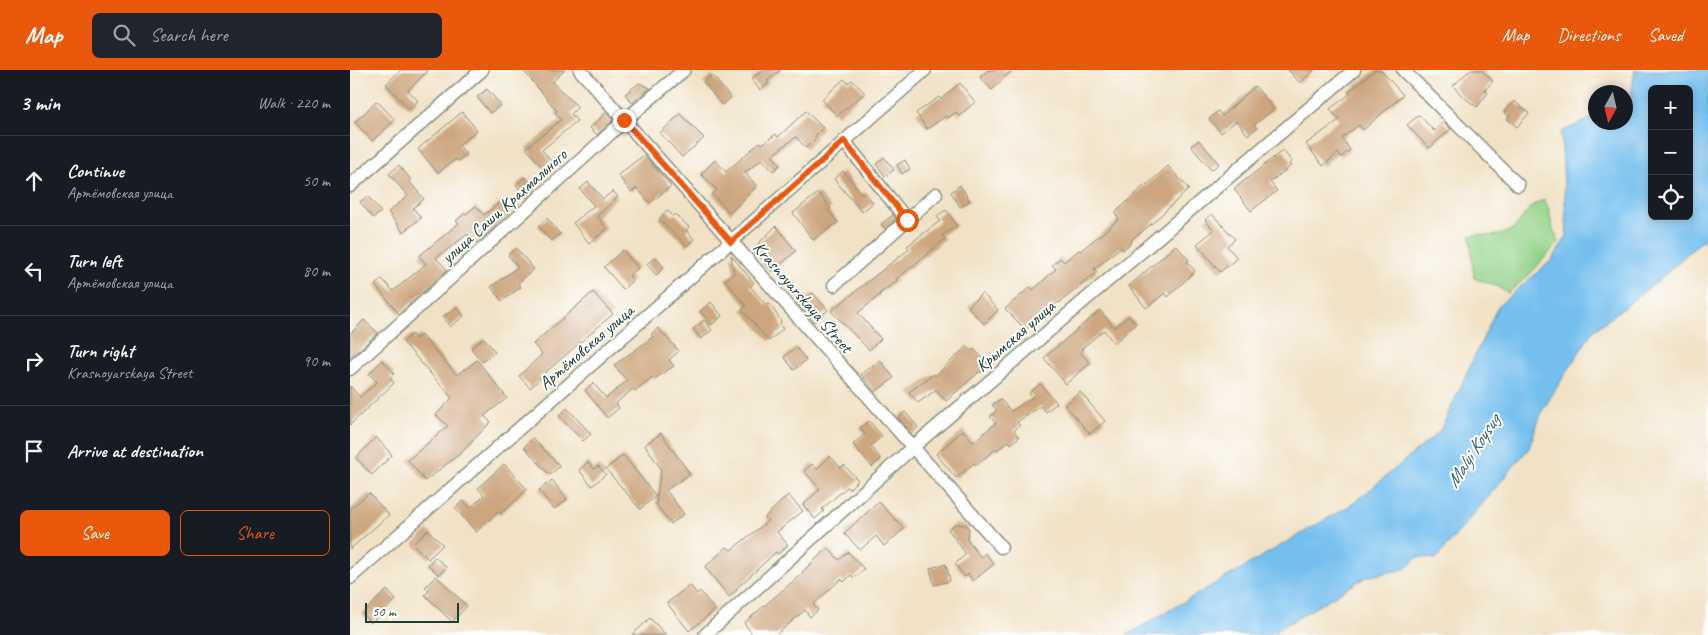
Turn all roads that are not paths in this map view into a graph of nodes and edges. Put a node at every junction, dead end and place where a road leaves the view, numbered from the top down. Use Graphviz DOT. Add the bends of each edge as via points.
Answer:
graph roads {
  1 [pos="482,70"];
  2 [pos="580,70"];
  3 [pos="684,70"];
  4 [pos="925,70"];
  5 [pos="1354,70"];
  6 [pos="1403,70"];
  7 [pos="624,120"];
  8 [pos="844,141"];
  9 [pos="1518,185"];
  10 [pos="350,186"];
  11 [pos="936,194"];
  12 [pos="907,220"];
  13 [pos="731,242"];
  14 [pos="834,285"];
  15 [pos="350,369"];
  16 [pos="913,447"];
  17 [pos="1001,547"];
  18 [pos="350,578"];
  19 [pos="705,635"];
  1 -- 10 [label="street"];
  2 -- 7 [label="street, Krasnoyarskaya Street"];
  3 -- 7 [label="street, улица Саши Крахмального"];
  4 -- 8 [label="street, Артёмовская улица"];
  5 -- 16 [label="street, Крымская улица"];
  6 -- 9 [label="street"];
  7 -- 13 [label="street, Krasnoyarskaya Street"];
  7 -- 15 [label="street, улица Саши Крахмального"];
  8 -- 12 [label="street"];
  8 -- 13 [label="street, Артёмовская улица"];
  11 -- 12 [label="street"];
  12 -- 14 [label="street"];
  13 -- 16 [label="street, Krasnoyarskaya Street"];
  13 -- 18 [label="street, Артёмовская улица"];
  16 -- 17 [label="street, Krasnoyarskaya Street"];
  16 -- 19 [label="street, Крымская улица"];
}
